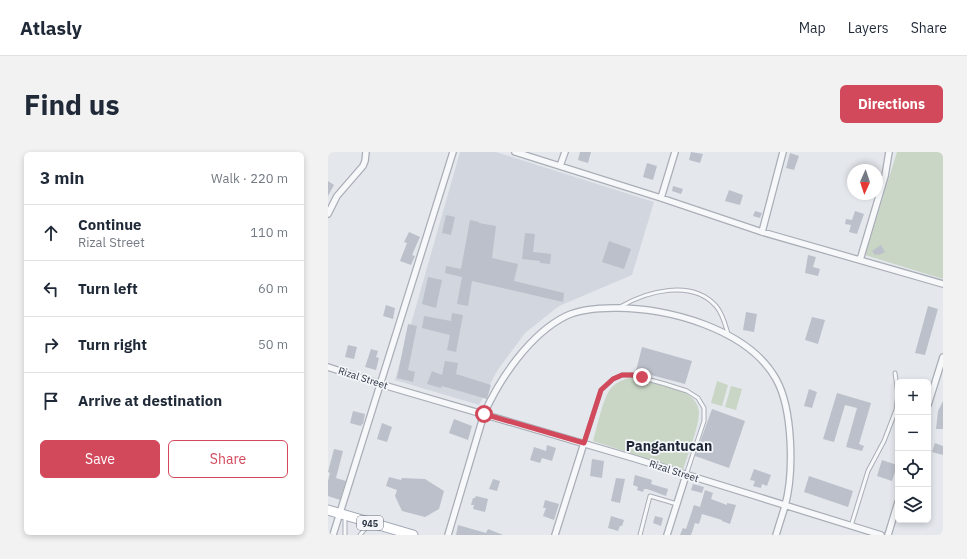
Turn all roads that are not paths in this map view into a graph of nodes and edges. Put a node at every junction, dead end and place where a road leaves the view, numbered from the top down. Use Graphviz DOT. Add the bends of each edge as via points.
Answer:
graph roads {
  1 [pos="366,152"];
  2 [pos="453,152"];
  3 [pos="515,152"];
  4 [pos="565,152"];
  5 [pos="675,152"];
  6 [pos="783,152"];
  7 [pos="889,152"];
  8 [pos="560,166"];
  9 [pos="661,198"];
  10 [pos="328,214"];
  11 [pos="762,232"];
  12 [pos="860,260"];
  13 [pos="943,284"];
  14 [pos="619,308"];
  15 [pos="728,336"];
  16 [pos="943,357"];
  17 [pos="328,367"];
  18 [pos="895,373"];
  19 [pos="940,375"];
  20 [pos="380,384"];
  21 [pos="931,398"];
  22 [pos="484,414"];
  23 [pos="584,443"];
  24 [pos="686,475"];
  25 [pos="677,504"];
  26 [pos="785,506"];
  27 [pos="328,510"];
  28 [pos="895,512"];
  29 [pos="342,515"];
  30 [pos="370,523"];
  31 [pos="851,526"];
  32 [pos="333,535"];
  33 [pos="345,535"];
  34 [pos="360,535"];
  35 [pos="413,535"];
  36 [pos="448,535"];
  37 [pos="555,535"];
  38 [pos="640,535"];
  39 [pos="667,535"];
  40 [pos="776,535"];
  41 [pos="881,535"];
  42 [pos="888,535"];
  1 -- 10 [label="street" via="362,166 337,196"];
  2 -- 20 [label="street"];
  3 -- 8 [label="street"];
  4 -- 8 [label="street"];
  5 -- 9 [label="street"];
  6 -- 11 [label="street"];
  7 -- 12 [label="street" via="885,176"];
  8 -- 9 [label="street"];
  9 -- 11 [label="street"];
  11 -- 12 [label="street"];
  12 -- 13 [label="street"];
  14 -- 15 [label="street" via="674,314 709,326"];
  14 -- 15 [label="lane" via="631,300 658,292 678,290 696,293 716,306 724,318"];
  14 -- 22 [label="street" via="582,311 566,316 551,326 533,342 510,370 492,395"];
  15 -- 26 [label="street" via="754,353 769,368 782,396 790,451"];
  16 -- 19 [label="street"];
  17 -- 20 [label="street, Rizal Street"];
  18 -- 31 [label="lane" via="898,394 896,410 884,441 868,471"];
  19 -- 21 [label="street"];
  20 -- 22 [label="street, Rizal Street"];
  20 -- 29 [label="street"];
  22 -- 23 [label="street, Rizal Street"];
  22 -- 36 [label="street"];
  23 -- 24 [label="street, Rizal Street"];
  23 -- 24 [label="lane" via="601,390 613,379 622,375 632,375 665,384 687,391 698,398 704,408 704,422"];
  23 -- 37 [label="street"];
  24 -- 25 [label="street"];
  24 -- 26 [label="street, Rizal Street"];
  25 -- 38 [label="lane" via="650,496"];
  25 -- 39 [label="street"];
  26 -- 31 [label="street, Rizal Street"];
  26 -- 40 [label="street"];
  27 -- 29 [label="main road, 945"];
  28 -- 42 [label="street"];
  29 -- 30 [label="main road, 945"];
  29 -- 32 [label="street"];
  29 -- 33 [label="lane"];
  30 -- 34 [label="lane"];
  30 -- 35 [label="main road, 945"];
  31 -- 41 [label="street, Rizal Street"];
}
